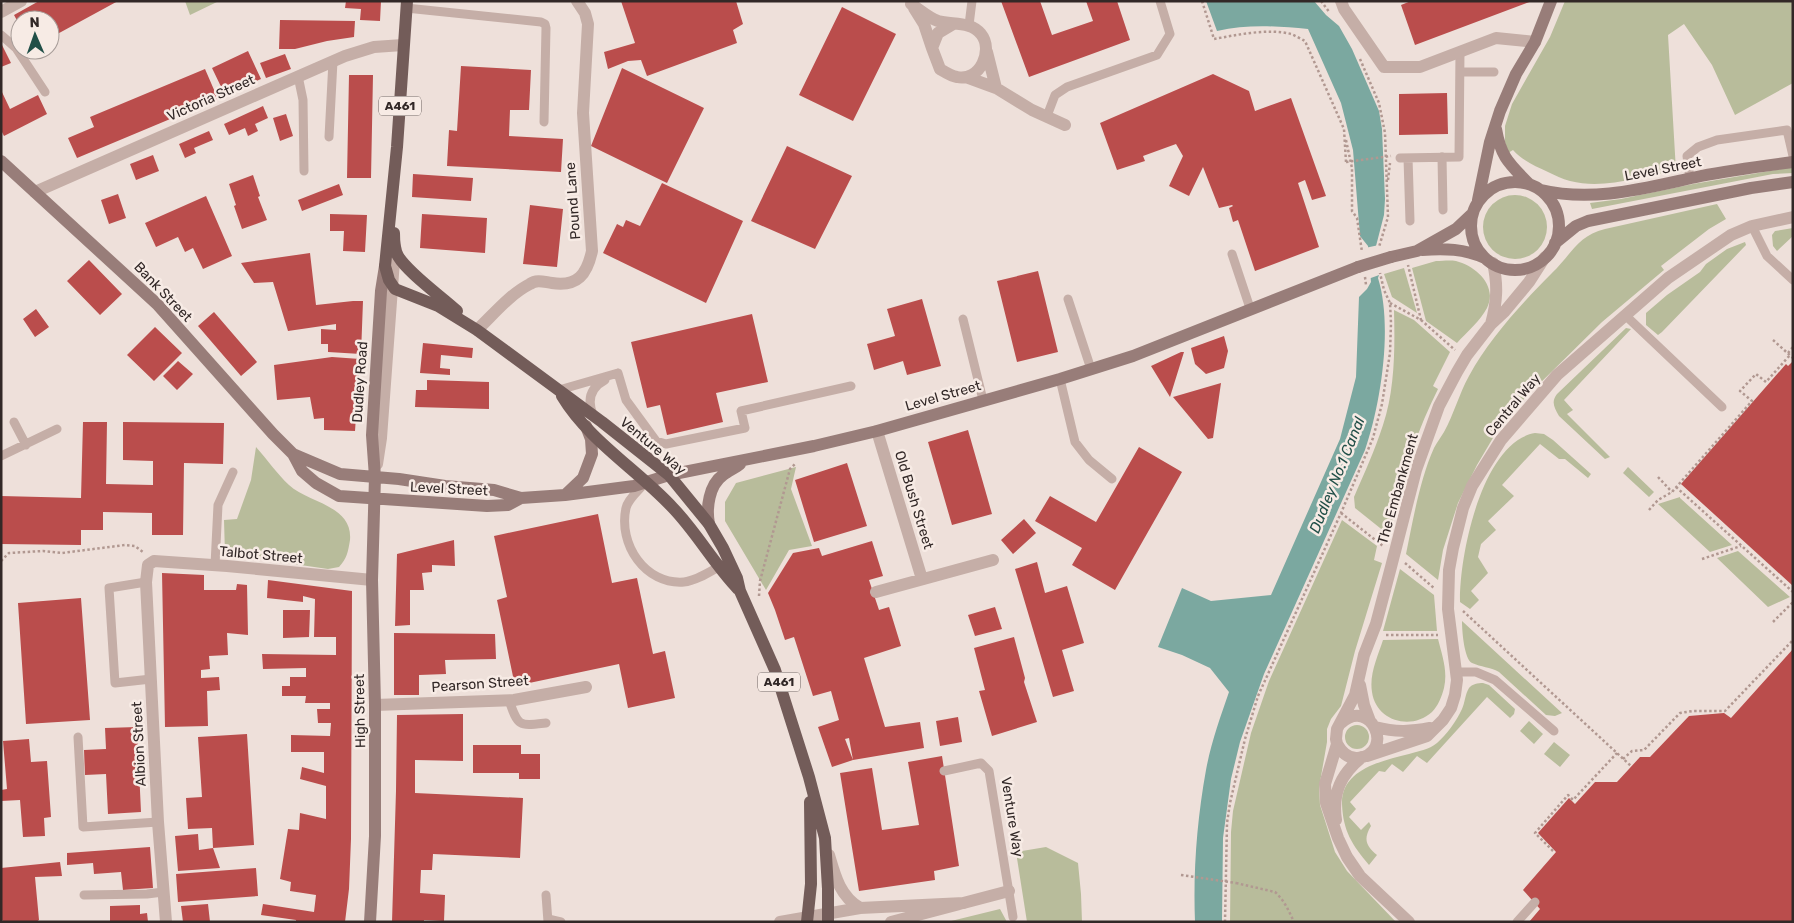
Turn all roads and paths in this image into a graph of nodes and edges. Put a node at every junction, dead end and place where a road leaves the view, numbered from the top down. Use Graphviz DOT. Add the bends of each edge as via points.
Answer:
graph roads {
  1 [pos="21,1"];
  2 [pos="576,1"];
  3 [pos="972,1"];
  4 [pos="1160,1"];
  5 [pos="1202,1"];
  6 [pos="1321,1"];
  7 [pos="1341,1"];
  8 [pos="1551,1"];
  9 [pos="911,2"];
  10 [pos="407,4"];
  11 [pos="1,12"];
  12 [pos="1336,18"];
  13 [pos="953,24"];
  14 [pos="969,24"];
  15 [pos="1,35"];
  16 [pos="1535,42"];
  17 [pos="403,45"];
  18 [pos="932,48"];
  19 [pos="987,52"];
  20 [pos="1460,52"];
  21 [pos="1358,55"];
  22 [pos="333,61"];
  23 [pos="1460,72"];
  24 [pos="1494,72"];
  25 [pos="298,76"];
  26 [pos="966,77"];
  27 [pos="996,88"];
  28 [pos="45,92"];
  29 [pos="1047,116"];
  30 [pos="544,122"];
  31 [pos="1065,126"];
  32 [pos="1496,126"];
  33 [pos="1344,129"];
  34 [pos="329,137"];
  35 [pos="1385,140"];
  36 [pos="1793,156"];
  37 [pos="1400,157"];
  38 [pos="1442,157"];
  39 [pos="1,161"];
  40 [pos="1793,162"];
  41 [pos="304,171"];
  42 [pos="1690,179"];
  43 [pos="1793,182"];
  44 [pos="1534,187"];
  45 [pos="1387,189"];
  46 [pos="35,192"];
  47 [pos="1475,207"];
  48 [pos="392,210"];
  49 [pos="1443,210"];
  50 [pos="1388,217"];
  51 [pos="1793,217"];
  52 [pos="1410,221"];
  53 [pos="1752,226"];
  54 [pos="1555,243"];
  55 [pos="395,247"];
  56 [pos="1411,252"];
  57 [pos="1232,254"];
  58 [pos="1545,257"];
  59 [pos="1489,261"];
  60 [pos="385,266"];
  61 [pos="1361,266"];
  62 [pos="1793,280"];
  63 [pos="1366,285"];
  64 [pos="393,286"];
  65 [pos="1384,290"];
  66 [pos="1068,299"];
  67 [pos="1390,303"];
  68 [pos="1250,308"];
  69 [pos="1625,315"];
  70 [pos="963,320"];
  71 [pos="1420,320"];
  72 [pos="1491,324"];
  73 [pos="477,330"];
  74 [pos="1773,340"];
  75 [pos="1793,347"];
  76 [pos="1456,350"];
  77 [pos="1790,355"];
  78 [pos="1091,369"];
  79 [pos="618,373"];
  80 [pos="1060,380"];
  81 [pos="851,386"];
  82 [pos="559,390"];
  83 [pos="983,400"];
  84 [pos="1722,407"];
  85 [pos="590,421"];
  86 [pos="14,422"];
  87 [pos="57,429"];
  88 [pos="877,431"];
  89 [pos="26,445"];
  90 [pos="293,454"];
  91 [pos="1,456"];
  92 [pos="749,459"];
  93 [pos="797,462"];
  94 [pos="233,472"];
  95 [pos="669,475"];
  96 [pos="375,477"];
  97 [pos="1658,477"];
  98 [pos="1112,479"];
  99 [pos="646,482"];
  100 [pos="1676,487"];
  101 [pos="1672,492"];
  102 [pos="565,495"];
  103 [pos="521,498"];
  104 [pos="374,500"];
  105 [pos="1649,510"];
  106 [pos="1341,513"];
  107 [pos="709,524"];
  108 [pos="1384,546"];
  109 [pos="1741,546"];
  110 [pos="1702,559"];
  111 [pos="993,560"];
  112 [pos="1401,560"];
  113 [pos="1,561"];
  114 [pos="724,564"];
  115 [pos="148,565"];
  116 [pos="215,565"];
  117 [pos="922,579"];
  118 [pos="372,580"];
  119 [pos="146,582"];
  120 [pos="1437,590"];
  121 [pos="876,592"];
  122 [pos="1793,592"];
  123 [pos="759,596"];
  124 [pos="1793,602"];
  125 [pos="1463,611"];
  126 [pos="1773,622"];
  127 [pos="1372,634"];
  128 [pos="1438,635"];
  129 [pos="1793,640"];
  130 [pos="1456,672"];
  131 [pos="1359,675"];
  132 [pos="151,679"];
  133 [pos="586,687"];
  134 [pos="509,700"];
  135 [pos="375,705"];
  136 [pos="546,723"];
  137 [pos="1341,723"];
  138 [pos="1373,724"];
  139 [pos="1435,727"];
  140 [pos="1554,730"];
  141 [pos="78,737"];
  142 [pos="1337,744"];
  143 [pos="1617,753"];
  144 [pos="1364,757"];
  145 [pos="1623,759"];
  146 [pos="1631,766"];
  147 [pos="944,771"];
  148 [pos="809,777"];
  149 [pos="158,822"];
  150 [pos="824,838"];
  151 [pos="1338,838"];
  152 [pos="1553,851"];
  153 [pos="1181,874"];
  154 [pos="1009,891"];
  155 [pos="164,892"];
  156 [pos="84,895"];
  157 [pos="546,895"];
  158 [pos="964,902"];
  159 [pos="1535,902"];
  160 [pos="860,908"];
  161 [pos="828,917"];
  162 [pos="1013,917"];
  163 [pos="548,920"];
  164 [pos="809,920"];
  165 [pos="166,922"];
  166 [pos="370,922"];
  167 [pos="561,922"];
  168 [pos="780,922"];
  169 [pos="891,922"];
  170 [pos="1225,922"];
  171 [pos="1294,922"];
  172 [pos="1409,922"];
  173 [pos="1517,922"];
  1 -- 11 [label="street"];
  2 -- 73 [label="street, Pound Lane" via="588,24 583,113 592,252 588,268 569,283 530,283"];
  3 -- 14 [label="lane"];
  4 -- 29 [label="lane" via="1170,34 1157,55 1067,87 1055,95"];
  5 -- 33 [label="path" via="1214,39 1275,32 1291,34 1305,41"];
  6 -- 12 [label="path"];
  7 -- 20 [label="street" via="1384,67 1420,67"];
  8 -- 16 [label="street"];
  9 -- 13 [label="street" via="935,20"];
  9 -- 18 [label="street" via="924,24"];
  10 -- 17 [label="main road, A461"];
  10 -- 30 [label="lane" via="545,24"];
  13 -- 14 [label="street"];
  13 -- 18 [label="street" via="938,33"];
  14 -- 19 [label="street" via="982,34"];
  15 -- 28 [label="lane" via="16,48"];
  16 -- 20 [label="street" via="1496,38"];
  16 -- 32 [label="street" via="1516,74"];
  17 -- 22 [label="street, Victoria Street" via="374,47"];
  17 -- 48 [label="main road, A461"];
  18 -- 26 [label="street" via="940,69 957,77"];
  19 -- 26 [label="street" via="983,64"];
  19 -- 27 [label="street"];
  20 -- 23 [label="lane"];
  21 -- 35 [label="path" via="1379,103"];
  22 -- 25 [label="street, Victoria Street"];
  22 -- 34 [label="lane"];
  23 -- 24 [label="lane"];
  23 -- 38 [label="lane" via="1459,157"];
  25 -- 41 [label="lane" via="303,100"];
  25 -- 46 [label="street, Victoria Street"];
  26 -- 27 [label="street"];
  27 -- 29 [label="street"];
  29 -- 31 [label="street"];
  32 -- 44 [label="street" via="1503,156"];
  32 -- 47 [label="street"];
  33 -- 37 [label="path, bridge" via="1346,162"];
  33 -- 61 [label="path" via="1352,168 1352,211 1357,218"];
  35 -- 37 [label="path"];
  35 -- 45 [label="path"];
  36 -- 42 [label="lane" via="1787,130 1717,140 1698,147 1687,156"];
  37 -- 38 [label="lane"];
  37 -- 45 [label="path"];
  37 -- 52 [label="lane"];
  38 -- 49 [label="lane"];
  39 -- 46 [label="street, Bank Street"];
  40 -- 42 [label="street, Level Street"];
  42 -- 44 [label="street, Level Street" via="1585,196 1557,194"];
  43 -- 54 [label="street" via="1588,221"];
  44 -- 47 [label="street" via="1520,182 1500,184"];
  44 -- 54 [label="street" via="1548,197 1556,213 1558,231"];
  45 -- 50 [label="path"];
  46 -- 90 [label="street, Bank Street" via="157,304"];
  47 -- 56 [label="street" via="1456,229"];
  47 -- 59 [label="street" via="1474,242"];
  48 -- 55 [label="main road"];
  48 -- 60 [label="main road, A461"];
  51 -- 53 [label="street, Central Way"];
  53 -- 62 [label="lane" via="1767,256"];
  53 -- 69 [label="street, Central Way" via="1702,254"];
  54 -- 58 [label="street"];
  55 -- 64 [label="street"];
  55 -- 73 [label="main road" via="406,267"];
  56 -- 59 [label="street" via="1453,249"];
  56 -- 61 [label="street, Level Street, bridge"];
  56 -- 71 [label="path"];
  57 -- 68 [label="lane"];
  58 -- 59 [label="street" via="1520,269 1503,268"];
  58 -- 72 [label="street, The Embankment" via="1529,282"];
  59 -- 72 [label="street, The Embankment" via="1498,294"];
  60 -- 64 [label="main road, A461"];
  60 -- 96 [label="street, Dudley Road" via="372,435"];
  61 -- 63 [label="path"];
  61 -- 68 [label="street, Level Street"];
  64 -- 73 [label="main road, Venture Way / A461" via="438,306"];
  64 -- 96 [label="street"];
  65 -- 67 [label="path"];
  66 -- 78 [label="lane"];
  67 -- 71 [label="path"];
  67 -- 106 [label="path" via="1390,353 1382,404 1373,438"];
  68 -- 78 [label="street, Level Street" via="1183,337"];
  69 -- 84 [label="lane"];
  69 -- 130 [label="street, Central Way" via="1557,375 1501,440 1472,486 1457,530 1449,570 1448,610"];
  70 -- 83 [label="lane"];
  71 -- 76 [label="path"];
  72 -- 127 [label="street, The Embankment" via="1457,372 1440,406 1416,470"];
  73 -- 82 [label="main road, Venture Way / A461"];
  74 -- 77 [label="path"];
  75 -- 77 [label="path"];
  77 -- 100 [label="path" via="1766,382 1756,374 1740,391 1752,401"];
  78 -- 80 [label="street, Level Street"];
  79 -- 81 [label="lane" via="626,400 656,441 666,444 745,428 741,411"];
  79 -- 82 [label="lane"];
  79 -- 85 [label="lane" via="592,389"];
  80 -- 83 [label="street, Level Street"];
  80 -- 98 [label="lane" via="1076,442 1089,460"];
  82 -- 85 [label="main road, Venture Way / A461"];
  83 -- 88 [label="street, Level Street"];
  85 -- 95 [label="main road, Venture Way / A461"];
  85 -- 99 [label="main road, Venture Way / A461" via="625,465"];
  85 -- 102 [label="street" via="592,454 583,478"];
  86 -- 89 [label="lane"];
  87 -- 89 [label="lane"];
  88 -- 92 [label="street, Level Street"];
  88 -- 117 [label="street, Old Bush Street"];
  89 -- 91 [label="lane"];
  90 -- 96 [label="street, Bank Street" via="340,474"];
  90 -- 104 [label="street, Bank Street" via="302,471 316,483 339,496"];
  92 -- 95 [label="street, Level Street"];
  92 -- 107 [label="street" via="721,476 712,490 707,513"];
  93 -- 123 [label="path" via="790,469 760,581"];
  94 -- 116 [label="lane" via="218,505"];
  95 -- 99 [label="street, Level Street"];
  95 -- 107 [label="main road, Venture Way / A461"];
  96 -- 103 [label="street, Level Street" via="494,490"];
  96 -- 104 [label="street, Dudley Road"];
  97 -- 101 [label="path"];
  99 -- 102 [label="street, Level Street"];
  99 -- 114 [label="main road, Venture Way / A461"];
  99 -- 114 [label="lane" via="629,500 626,509 626,531 639,564 652,575 685,582"];
  100 -- 101 [label="path"];
  100 -- 109 [label="path"];
  101 -- 105 [label="path"];
  102 -- 103 [label="street, Level Street"];
  103 -- 104 [label="street, Level Street" via="508,505 487,506"];
  104 -- 118 [label="street, High Street"];
  106 -- 108 [label="path"];
  106 -- 170 [label="path" via="1258,696 1245,739 1228,823"];
  107 -- 114 [label="main road, Venture Way / A461"];
  109 -- 110 [label="path"];
  109 -- 122 [label="path"];
  111 -- 117 [label="street"];
  112 -- 120 [label="path"];
  113 -- 115 [label="path" via="9,553 62,553 125,545 142,551"];
  114 -- 148 [label="main road, Venture Way / A461" via="740,590 775,670"];
  115 -- 116 [label="street, Talbot Street" via="154,561"];
  115 -- 119 [label="street, Albion Street"];
  116 -- 118 [label="street, Talbot Street"];
  117 -- 121 [label="street"];
  118 -- 135 [label="street, High Street"];
  119 -- 132 [label="street, Albion Street"];
  119 -- 132 [label="lane" via="109,588 115,683"];
  124 -- 126 [label="path"];
  125 -- 143 [label="path"];
  127 -- 128 [label="path"];
  127 -- 131 [label="street, The Embankment"];
  129 -- 145 [label="path" via="1724,712 1680,712 1644,750 1632,750"];
  130 -- 139 [label="street, Central Way" via="1451,708"];
  130 -- 140 [label="lane" via="1476,672 1495,680"];
  131 -- 137 [label="street, The Embankment" via="1355,695"];
  131 -- 138 [label="street, The Embankment" via="1360,692"];
  132 -- 149 [label="street, Albion Street"];
  133 -- 134 [label="street, Pearson Street"];
  134 -- 135 [label="street, Pearson Street"];
  134 -- 136 [label="lane" via="519,723"];
  135 -- 166 [label="street, High Street" via="375,836"];
  137 -- 138 [label="street" via="1356,716"];
  137 -- 142 [label="street, The Embankment" via="1337,729"];
  138 -- 139 [label="street" via="1398,732"];
  138 -- 144 [label="street, The Embankment" via="1378,740 1375,748"];
  139 -- 144 [label="street, Central Way" via="1427,736"];
  141 -- 149 [label="lane" via="83,827"];
  142 -- 144 [label="street" via="1340,751 1350,757"];
  142 -- 151 [label="street, The Embankment" via="1325,784 1326,803"];
  143 -- 145 [label="path"];
  143 -- 152 [label="path" via="1573,800 1568,795 1535,833"];
  144 -- 151 [label="street, The Embankment" via="1348,768 1341,780 1335,816"];
  145 -- 146 [label="path"];
  147 -- 154 [label="lane, Venture Way" via="981,764 990,771"];
  148 -- 150 [label="main road, Venture Way / A461"];
  148 -- 164 [label="main road, Venture Way / A461"];
  149 -- 155 [label="street, Albion Street"];
  150 -- 160 [label="street" via="836,882"];
  150 -- 161 [label="main road, Venture Way / A461"];
  151 -- 172 [label="street, The Embankment" via="1360,876"];
  153 -- 171 [label="path, bridge" via="1275,892"];
  154 -- 158 [label="street"];
  154 -- 162 [label="lane, Venture Way"];
  155 -- 156 [label="lane"];
  155 -- 165 [label="street, Albion Street"];
  157 -- 163 [label="lane"];
  158 -- 160 [label="street"];
  158 -- 169 [label="street"];
  159 -- 173 [label="lane"];
  160 -- 161 [label="street"];
  161 -- 164 [label="street"];
  163 -- 167 [label="lane"];
  164 -- 168 [label="street"];
}
